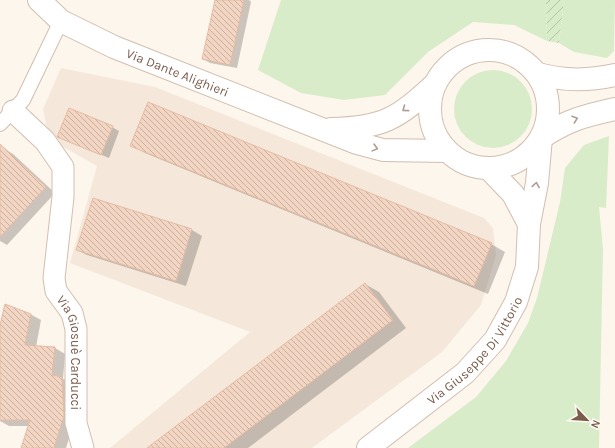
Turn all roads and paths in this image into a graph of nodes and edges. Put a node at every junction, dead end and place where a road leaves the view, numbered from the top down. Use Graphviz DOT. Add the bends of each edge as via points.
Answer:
graph roads {
  1 [pos="39,0"];
  2 [pos="61,21"];
  3 [pos="538,74"];
  4 [pos="615,75"];
  5 [pos="435,84"];
  6 [pos="615,109"];
  7 [pos="7,117"];
  8 [pos="326,130"];
  9 [pos="541,138"];
  10 [pos="447,151"];
  11 [pos="490,168"];
  12 [pos="529,224"];
  13 [pos="83,448"];
  14 [pos="368,448"];
  1 -- 2 [label="street, Via Dante Alighieri"];
  2 -- 7 [label="lane, Via Giosuè Carducci" via="23,100"];
  2 -- 8 [label="street, Via Dante Alighieri" via="114,47"];
  3 -- 4 [label="street" via="556,79 583,81"];
  3 -- 5 [label="street" via="523,59 504,50 483,49 463,54 446,67"];
  3 -- 9 [label="street" via="547,94 548,117"];
  5 -- 8 [label="street, Via Dante Alighieri, one-way" via="396,116 377,125"];
  5 -- 10 [label="street" via="430,102 430,120 436,137"];
  9 -- 6 [label="street, one-way" via="574,119"];
  7 -- 13 [label="street, Via Giosuè Carducci" via="45,141 64,167 54,278 56,291 72,313 76,329 76,423"];
  8 -- 10 [label="street, Via Dante Alighieri, one-way" via="357,143 383,150"];
  9 -- 11 [label="street" via="532,151 519,160 505,166"];
  12 -- 9 [label="street, Via Giuseppe Di Vittorio, one-way" via="537,183"];
  10 -- 11 [label="street" via="460,161"];
  11 -- 12 [label="street" via="513,194"];
  12 -- 14 [label="street, Via Giuseppe Di Vittorio" via="527,267 516,302 495,340 466,373"];
}
